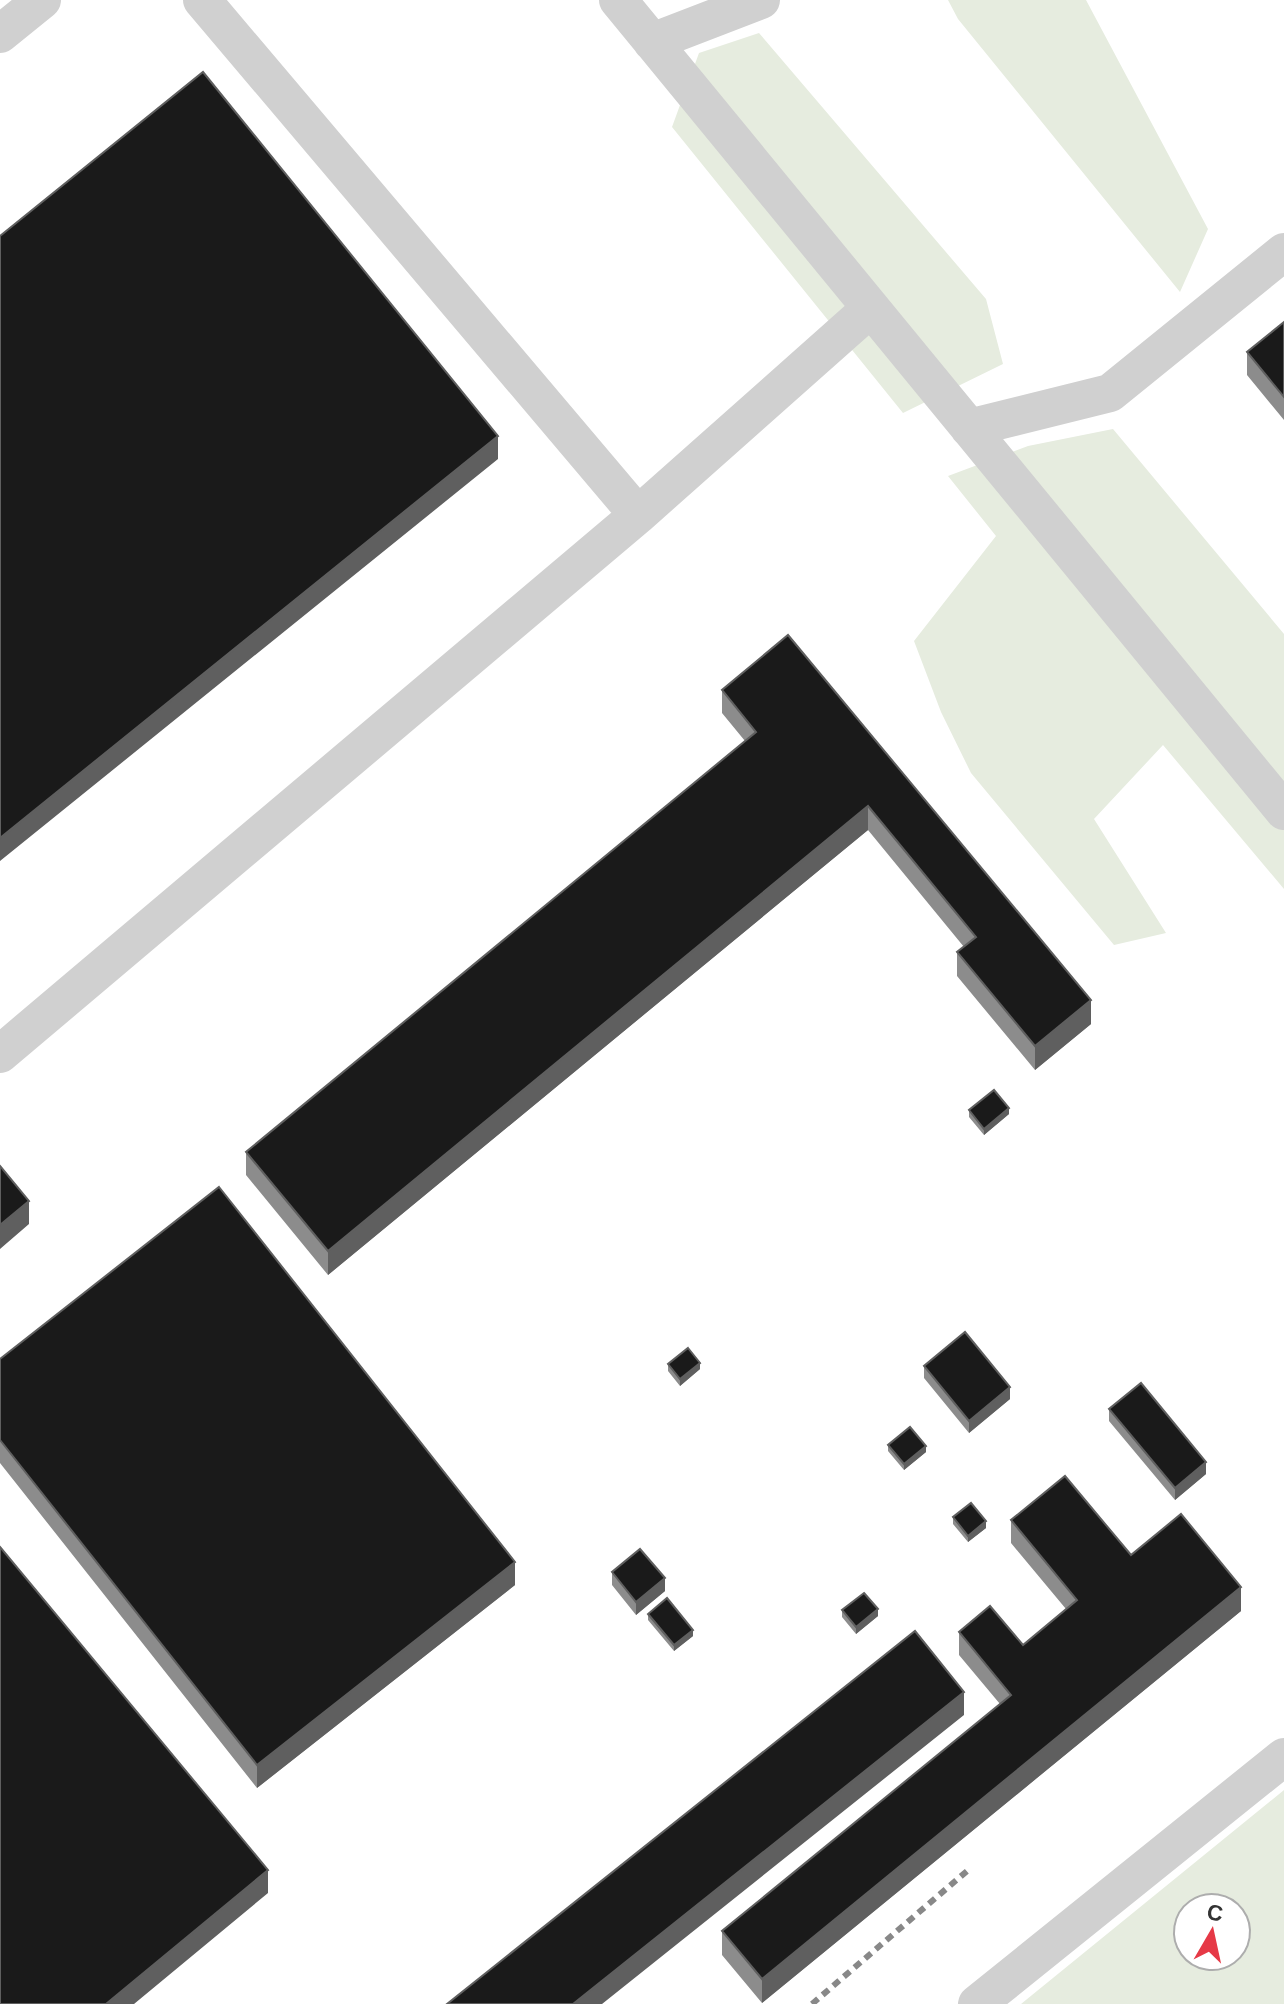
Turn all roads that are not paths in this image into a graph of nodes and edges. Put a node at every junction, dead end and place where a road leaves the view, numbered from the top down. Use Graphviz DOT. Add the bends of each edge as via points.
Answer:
graph roads {
  1 [pos="42,0"];
  2 [pos="202,0"];
  3 [pos="618,0"];
  4 [pos="761,0"];
  5 [pos="0,34"];
  6 [pos="652,42"];
  7 [pos="1284,252"];
  8 [pos="871,308"];
  9 [pos="969,428"];
  10 [pos="638,515"];
  11 [pos="1284,811"];
  12 [pos="0,1054"];
  13 [pos="1284,1757"];
  14 [pos="977,2004"];
  1 -- 5 [label="street"];
  2 -- 10 [label="street"];
  3 -- 6 [label="street"];
  4 -- 6 [label="street"];
  6 -- 8 [label="street"];
  7 -- 9 [label="street" via="1110,393"];
  8 -- 9 [label="street"];
  8 -- 10 [label="street"];
  9 -- 11 [label="street"];
  10 -- 12 [label="street"];
  13 -- 14 [label="street"];
}
